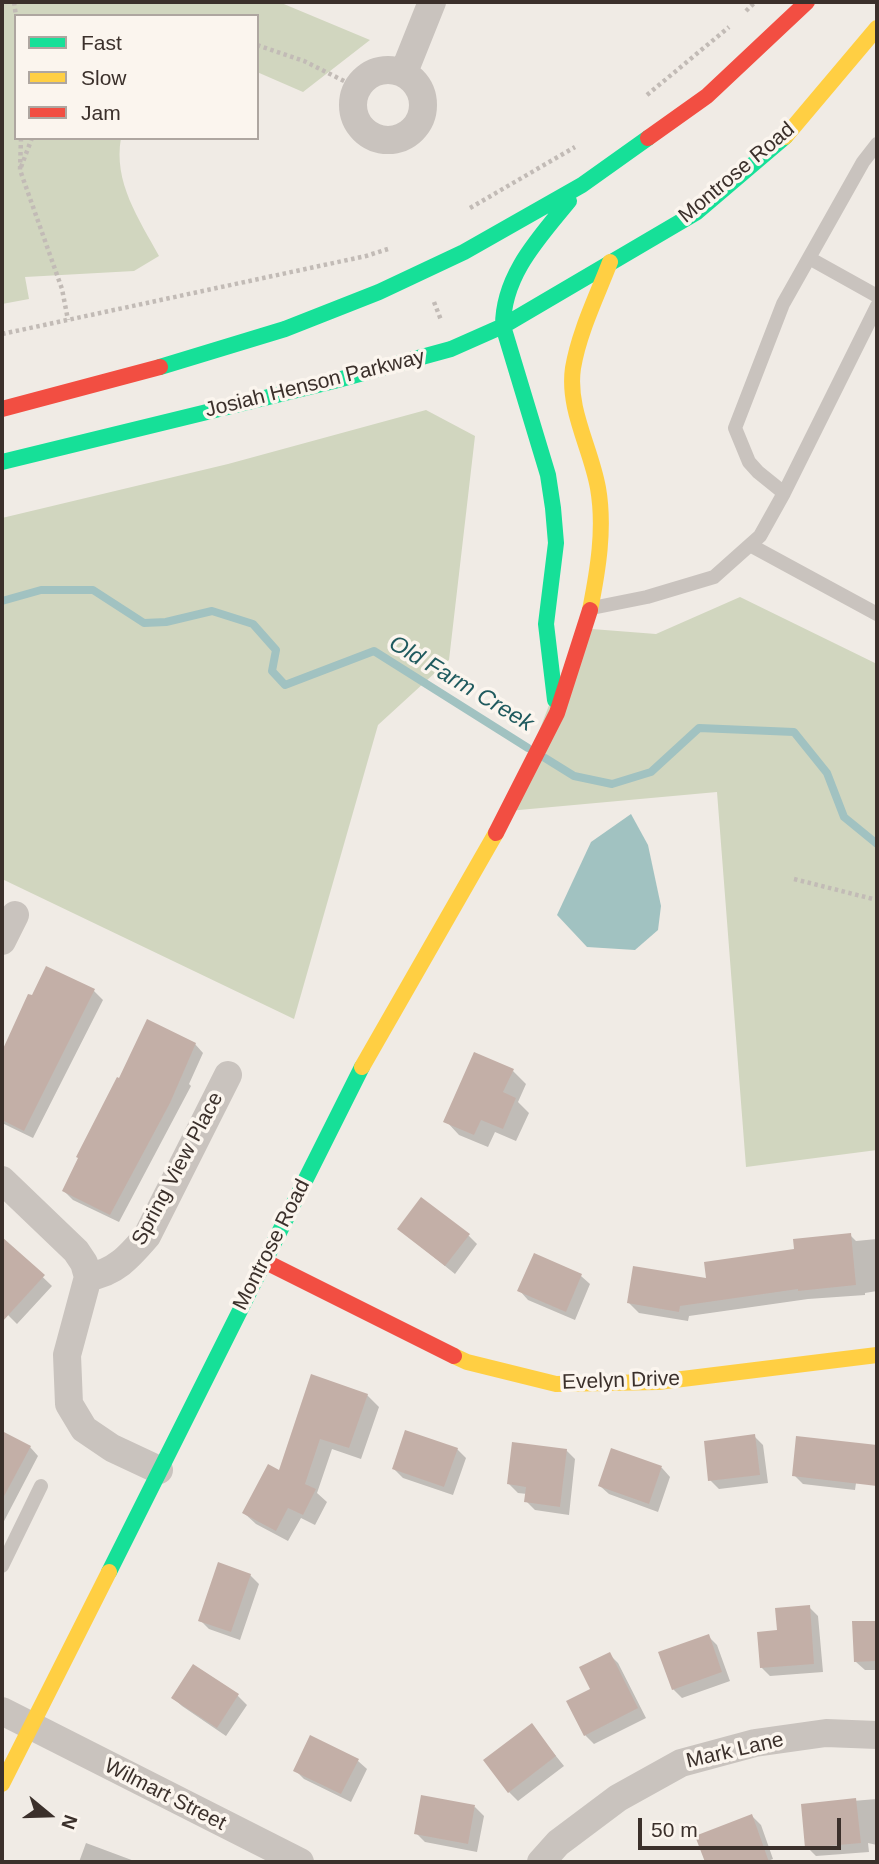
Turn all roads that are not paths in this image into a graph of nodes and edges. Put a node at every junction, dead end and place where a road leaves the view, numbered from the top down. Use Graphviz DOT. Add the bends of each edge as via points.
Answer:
graph roads {
  1 [pos="432,2"];
  2 [pos="807,2"];
  3 [pos="877,28"];
  4 [pos="404,72"];
  5 [pos="877,144"];
  6 [pos="582,185"];
  7 [pos="809,258"];
  8 [pos="610,262"];
  9 [pos="877,296"];
  10 [pos="877,306"];
  11 [pos="503,326"];
  12 [pos="2,409"];
  13 [pos="2,462"];
  14 [pos="784,493"];
  15 [pos="750,545"];
  16 [pos="590,608"];
  17 [pos="877,614"];
  18 [pos="556,713"];
  19 [pos="15,915"];
  20 [pos="2,941"];
  21 [pos="228,1075"];
  22 [pos="2,1180"];
  23 [pos="264,1261"];
  24 [pos="88,1277"];
  25 [pos="877,1355"];
  26 [pos="159,1470"];
  27 [pos="41,1486"];
  28 [pos="2,1566"];
  29 [pos="2,1711"];
  30 [pos="31,1727"];
  31 [pos="877,1735"];
  32 [pos="2,1784"];
  33 [pos="300,1862"];
  34 [pos="541,1862"];
  1 -- 4 [label="street"];
  2 -- 6 [label="street" via="707,96"];
  3 -- 8 [label="street, Montrose Road" via="789,134 697,212"];
  4 -- 4 [label="street" via="421,90 424,102 417,126 397,139 372,136 355,119 354,94 368,75 380,70"];
  5 -- 7 [label="lane"];
  6 -- 11 [label="street" via="525,260 504,304"];
  6 -- 12 [label="street" via="464,252 336,310 228,347"];
  7 -- 9 [label="lane"];
  7 -- 14 [label="lane" via="783,304 735,428 749,462"];
  8 -- 11 [label="street, Josiah Henson Parkway"];
  8 -- 16 [label="street, Montrose Road" via="573,369 574,403 598,487 600,537"];
  10 -- 14 [label="lane"];
  11 -- 13 [label="street, Josiah Henson Parkway" via="451,349 334,381"];
  11 -- 18 [label="street" via="544,462 553,508 556,542 546,624"];
  14 -- 15 [label="lane"];
  15 -- 16 [label="lane" via="714,577"];
  15 -- 17 [label="lane"];
  16 -- 18 [label="street, Montrose Road"];
  18 -- 23 [label="street, Montrose Road" via="508,811 368,1055"];
  19 -- 20 [label="street"];
  21 -- 24 [label="street, Spring View Place" via="147,1236 114,1269"];
  22 -- 24 [label="street" via="76,1251"];
  23 -- 25 [label="street, Evelyn Drive" via="467,1362 556,1384 658,1382"];
  23 -- 26 [label="street, Montrose Road"];
  24 -- 26 [label="street" via="67,1355 69,1404 84,1429"];
  26 -- 30 [label="street, Montrose Road"];
  27 -- 28 [label="lane"];
  29 -- 30 [label="street, Wilmart Street"];
  30 -- 32 [label="street, Montrose Road"];
  30 -- 33 [label="street, Wilmart Street"];
  31 -- 34 [label="street, Mark Lane" via="826,1733 755,1743 681,1763 618,1798 558,1843"];
}
